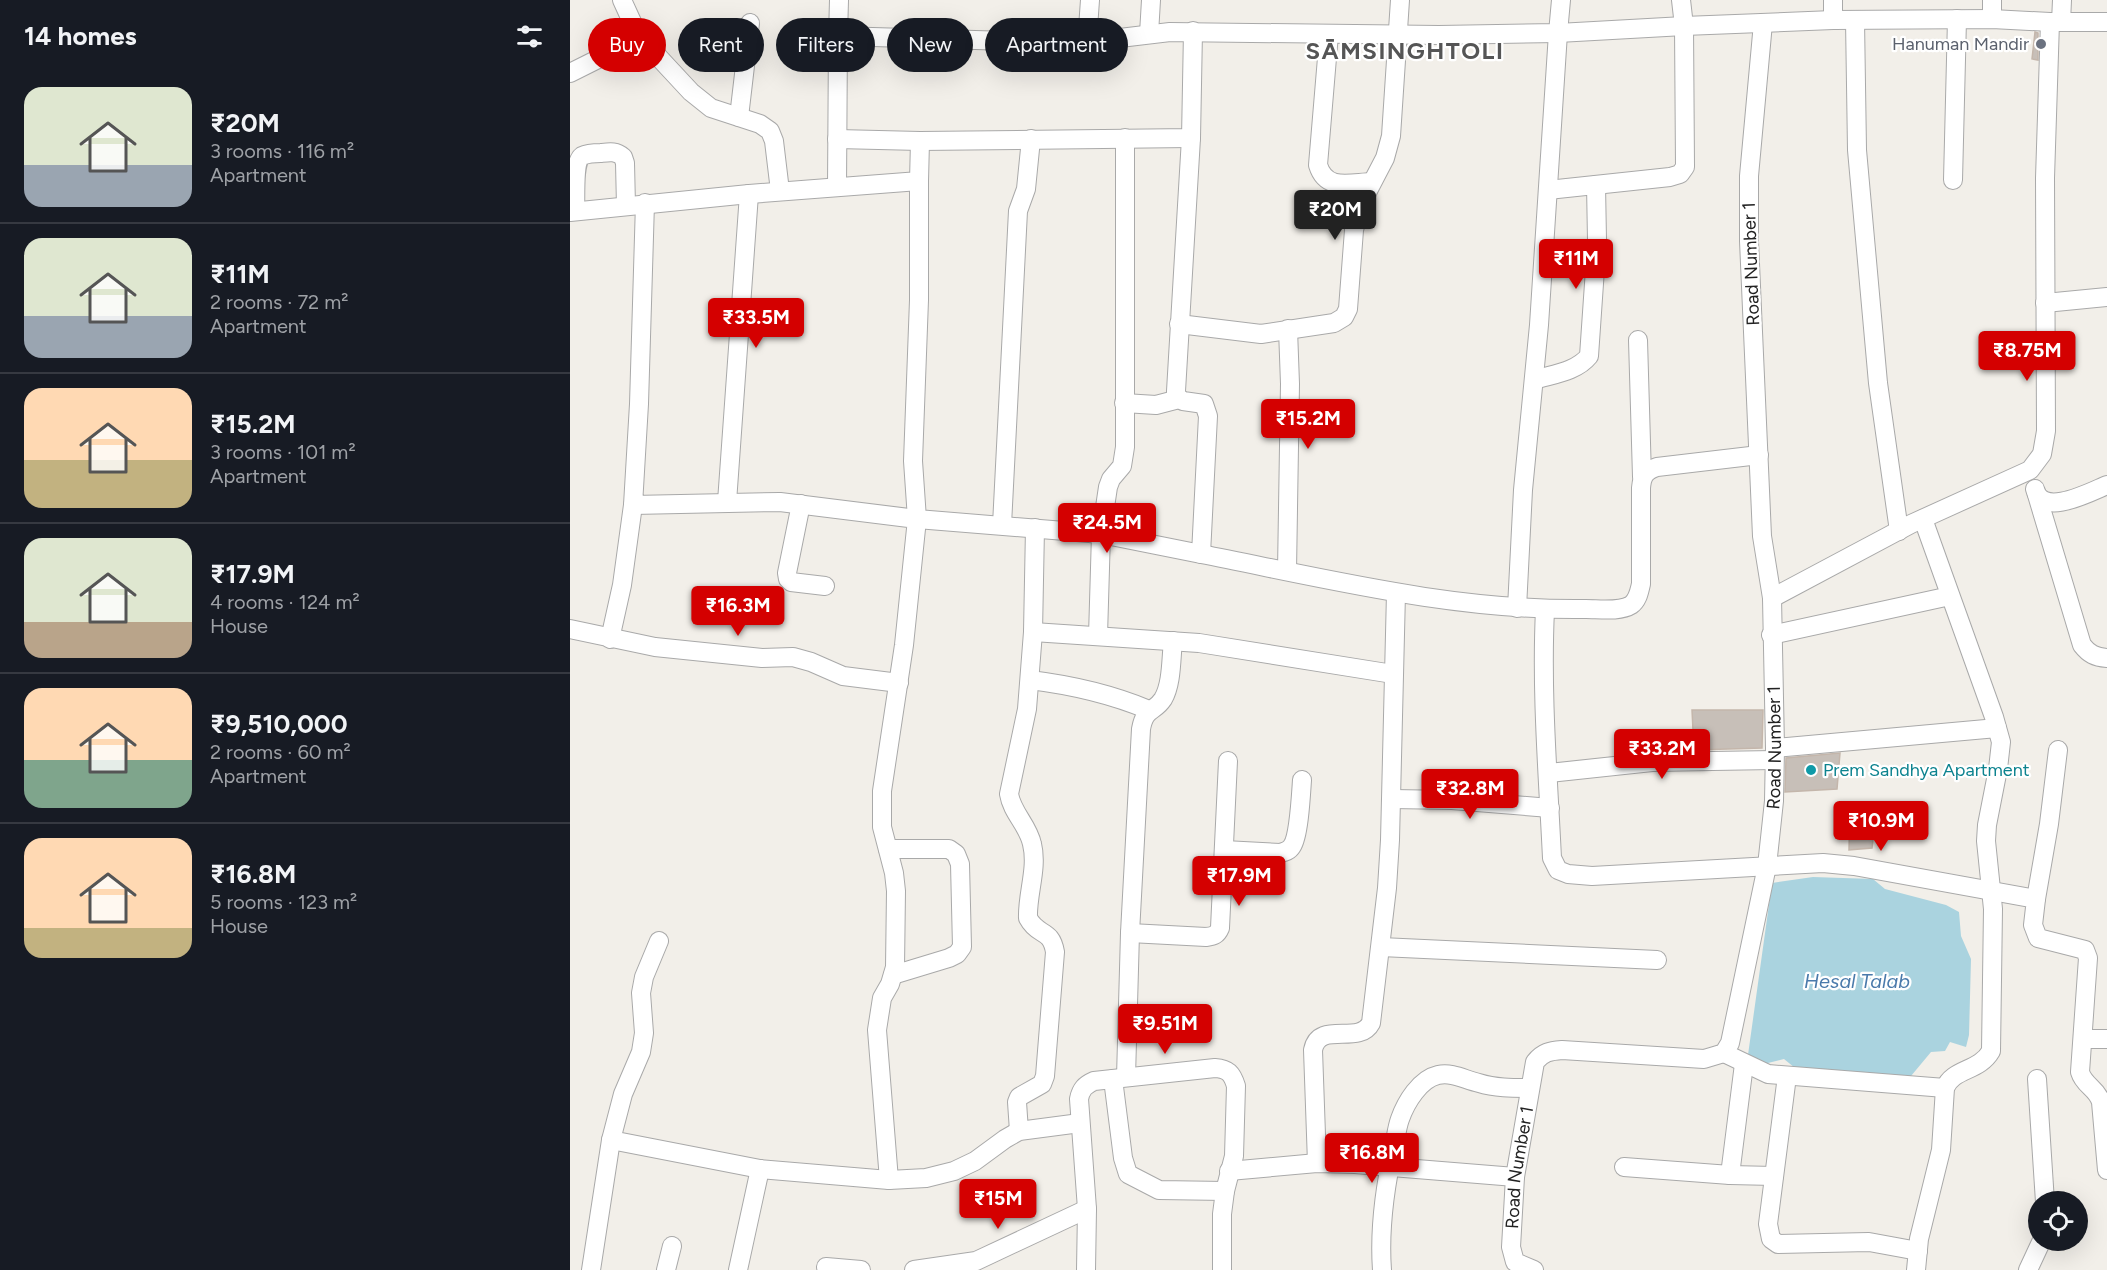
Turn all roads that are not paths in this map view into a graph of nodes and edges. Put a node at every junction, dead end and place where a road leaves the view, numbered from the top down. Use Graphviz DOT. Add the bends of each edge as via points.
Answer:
graph roads {
  1 [pos="622,0"];
  2 [pos="839,0"];
  3 [pos="1090,0"];
  4 [pos="1151,0"];
  5 [pos="1400,0"];
  6 [pos="1562,0"];
  7 [pos="1681,0"];
  8 [pos="1833,0"];
  9 [pos="1992,0"];
  10 [pos="2062,0"];
  11 [pos="630,18"];
  12 [pos="838,18"];
  13 [pos="1089,18"];
  14 [pos="1957,19"];
  15 [pos="1992,19"];
  16 [pos="1833,20"];
  17 [pos="1855,20"];
  18 [pos="2055,22"];
  19 [pos="2107,22"];
  20 [pos="1762,23"];
  21 [pos="1684,26"];
  22 [pos="1193,31"];
  23 [pos="1557,33"];
  24 [pos="1149,34"];
  25 [pos="1329,34"];
  26 [pos="1399,35"];
  27 [pos="875,37"];
  28 [pos="1128,37"];
  29 [pos="985,40"];
  30 [pos="588,64"];
  31 [pos="666,65"];
  32 [pos="744,72"];
  33 [pos="838,72"];
  34 [pos="570,73"];
  35 [pos="739,117"];
  36 [pos="1125,138"];
  37 [pos="1191,138"];
  38 [pos="1031,139"];
  39 [pos="837,140"];
  40 [pos="920,141"];
  41 [pos="1953,180"];
  42 [pos="919,181"];
  43 [pos="1371,182"];
  44 [pos="1596,185"];
  45 [pos="837,187"];
  46 [pos="1548,190"];
  47 [pos="780,191"];
  48 [pos="749,194"];
  49 [pos="645,203"];
  50 [pos="626,206"];
  51 [pos="573,212"];
  52 [pos="2107,297"];
  53 [pos="2045,303"];
  54 [pos="1179,324"];
  55 [pos="1288,329"];
  56 [pos="1638,340"];
  57 [pos="1534,380"];
  58 [pos="1179,399"];
  59 [pos="1124,403"];
  60 [pos="1759,455"];
  61 [pos="2030,470"];
  62 [pos="1642,477"];
  63 [pos="2107,486"];
  64 [pos="2037,495"];
  65 [pos="727,502"];
  66 [pos="801,504"];
  67 [pos="633,506"];
  68 [pos="917,519"];
  69 [pos="1923,519"];
  70 [pos="1002,525"];
  71 [pos="1035,528"];
  72 [pos="1899,531"];
  73 [pos="1101,534"];
  74 [pos="1201,554"];
  75 [pos="1287,571"];
  76 [pos="825,586"];
  77 [pos="1396,593"];
  78 [pos="1950,596"];
  79 [pos="1772,598"];
  80 [pos="1517,608"];
  81 [pos="1545,610"];
  82 [pos="570,629"];
  83 [pos="1033,633"];
  84 [pos="1771,635"];
  85 [pos="1098,636"];
  86 [pos="610,639"];
  87 [pos="1173,641"];
  88 [pos="2107,658"];
  89 [pos="1393,674"];
  90 [pos="1030,680"];
  91 [pos="899,683"];
  92 [pos="1149,710"];
  93 [pos="1997,728"];
  94 [pos="2058,750"];
  95 [pos="1774,754"];
  96 [pos="1228,761"];
  97 [pos="1549,773"];
  98 [pos="1302,780"];
  99 [pos="1392,799"];
  100 [pos="1550,808"];
  101 [pos="888,849"];
  102 [pos="1224,850"];
  103 [pos="1767,867"];
  104 [pos="1991,892"];
  105 [pos="2036,899"];
  106 [pos="1130,933"];
  107 [pos="658,941"];
  108 [pos="1381,947"];
  109 [pos="1657,960"];
  110 [pos="893,975"];
  111 [pos="2083,1039"];
  112 [pos="2107,1039"];
  113 [pos="1724,1053"];
  114 [pos="1744,1064"];
  115 [pos="1787,1076"];
  116 [pos="1120,1078"];
  117 [pos="2037,1079"];
  118 [pos="1529,1088"];
  119 [pos="1945,1088"];
  120 [pos="1080,1123"];
  121 [pos="1019,1131"];
  122 [pos="611,1140"];
  123 [pos="1317,1163"];
  124 [pos="1624,1167"];
  125 [pos="1389,1168"];
  126 [pos="760,1169"];
  127 [pos="2107,1170"];
  128 [pos="1229,1171"];
  129 [pos="1730,1175"];
  130 [pos="1774,1176"];
  131 [pos="1515,1177"];
  132 [pos="890,1180"];
  133 [pos="1224,1191"];
  134 [pos="2044,1191"];
  135 [pos="1087,1209"];
  136 [pos="672,1246"];
  137 [pos="1918,1251"];
  138 [pos="2037,1251"];
  139 [pos="975,1265"];
  140 [pos="1515,1266"];
  141 [pos="826,1267"];
  142 [pos="591,1270"];
  143 [pos="666,1270"];
  144 [pos="738,1270"];
  145 [pos="861,1270"];
  146 [pos="914,1270"];
  147 [pos="1086,1270"];
  148 [pos="1222,1270"];
  149 [pos="1382,1270"];
  150 [pos="1534,1270"];
  151 [pos="1916,1270"];
  152 [pos="2028,1270"];
  1 -- 11 [label="street"];
  2 -- 12 [label="street"];
  3 -- 13 [label="street"];
  4 -- 24 [label="street"];
  5 -- 26 [label="street"];
  6 -- 23 [label="street"];
  7 -- 21 [label="street"];
  8 -- 16 [label="street"];
  9 -- 15 [label="street"];
  10 -- 18 [label="street"];
  14 -- 15 [label="street"];
  14 -- 17 [label="street"];
  14 -- 41 [label="street"];
  15 -- 18 [label="street"];
  16 -- 17 [label="street"];
  16 -- 20 [label="street"];
  17 -- 72 [label="street" via="1857,150 1878,384"];
  18 -- 19 [label="street"];
  18 -- 53 [label="street" via="2045,178"];
  20 -- 21 [label="street"];
  20 -- 60 [label="street, Road Number 1" via="1749,176"];
  21 -- 23 [label="street"];
  21 -- 44 [label="street" via="1685,167 1680,174 1670,177"];
  22 -- 24 [label="street"];
  22 -- 25 [label="street"];
  22 -- 37 [label="street"];
  23 -- 26 [label="street"];
  23 -- 46 [label="street"];
  24 -- 28 [label="street"];
  25 -- 26 [label="street"];
  25 -- 43 [label="street" via="1318,165 1327,181 1336,184"];
  26 -- 43 [label="street" via="1391,136 1385,158"];
  27 -- 29 [label="street"];
  30 -- 34 [label="street"];
  31 -- 35 [label="street" via="711,108"];
  32 -- 35 [label="street"];
  33 -- 39 [label="street"];
  35 -- 47 [label="street" via="770,131"];
  36 -- 37 [label="street"];
  36 -- 38 [label="street"];
  36 -- 59 [label="street"];
  37 -- 54 [label="street"];
  38 -- 40 [label="street"];
  38 -- 70 [label="street" via="1026,189 1018,211"];
  39 -- 40 [label="street"];
  39 -- 45 [label="street"];
  40 -- 42 [label="street"];
  42 -- 45 [label="street"];
  42 -- 68 [label="street" via="913,461"];
  43 -- 55 [label="street" via="1354,230 1348,309 1344,317 1334,323"];
  44 -- 46 [label="street"];
  44 -- 57 [label="street" via="1597,240 1589,356 1573,369"];
  45 -- 47 [label="street"];
  46 -- 57 [label="street"];
  47 -- 48 [label="street"];
  48 -- 49 [label="street"];
  48 -- 65 [label="street"];
  49 -- 50 [label="street"];
  49 -- 67 [label="street"];
  50 -- 51 [label="street"];
  50 -- 51 [label="street" via="623,157 614,152 590,153 579,159 576,167"];
  52 -- 53 [label="street"];
  53 -- 61 [label="street" via="2046,431 2042,454"];
  54 -- 55 [label="street" via="1262,334"];
  54 -- 58 [label="street"];
  55 -- 75 [label="street"];
  56 -- 62 [label="street"];
  57 -- 80 [label="street"];
  58 -- 59 [label="street" via="1156,405"];
  58 -- 74 [label="street" via="1204,404 1208,416"];
  59 -- 73 [label="street" via="1124,458 1108,488"];
  60 -- 62 [label="street" via="1657,467"];
  60 -- 79 [label="street, Road Number 1" via="1762,536"];
  61 -- 64 [label="street"];
  61 -- 69 [label="street"];
  62 -- 81 [label="street" via="1638,596 1631,605 1618,608"];
  63 -- 64 [label="street" via="2057,504 2044,502"];
  64 -- 88 [label="street" via="2082,645 2088,653"];
  65 -- 66 [label="street"];
  65 -- 67 [label="street"];
  66 -- 68 [label="street"];
  66 -- 76 [label="street" via="788,579"];
  67 -- 86 [label="street"];
  68 -- 70 [label="street"];
  68 -- 91 [label="street"];
  69 -- 72 [label="street"];
  69 -- 78 [label="street"];
  70 -- 71 [label="street"];
  71 -- 73 [label="street"];
  71 -- 83 [label="street"];
  72 -- 79 [label="street"];
  73 -- 74 [label="street"];
  73 -- 85 [label="street"];
  74 -- 75 [label="street"];
  75 -- 77 [label="street"];
  77 -- 80 [label="street"];
  77 -- 89 [label="street"];
  78 -- 84 [label="street"];
  78 -- 93 [label="street"];
  79 -- 84 [label="street, Road Number 1"];
  80 -- 81 [label="street"];
  81 -- 97 [label="street" via="1542,661"];
  82 -- 86 [label="street"];
  83 -- 85 [label="street"];
  83 -- 90 [label="street"];
  84 -- 95 [label="street, Road Number 1"];
  85 -- 87 [label="street"];
  86 -- 91 [label="street" via="762,658 793,657 843,676"];
  87 -- 89 [label="street"];
  87 -- 92 [label="street" via="1166,693"];
  89 -- 99 [label="street"];
  90 -- 92 [label="street" via="1091,691"];
  90 -- 121 [label="street" via="1023,735 1009,794 1011,806 1033,845 1028,918 1032,927 1048,934 1055,952 1045,1076 1042,1084 1019,1097"];
  91 -- 101 [label="street" via="882,791 881,820"];
  92 -- 106 [label="street" via="1141,729"];
  93 -- 95 [label="street"];
  93 -- 104 [label="street" via="2000,752 1987,825"];
  94 -- 105 [label="street"];
  95 -- 97 [label="street"];
  95 -- 103 [label="street, Road Number 1"];
  96 -- 102 [label="street"];
  97 -- 100 [label="street"];
  98 -- 102 [label="street" via="1295,837 1288,851"];
  99 -- 100 [label="street"];
  99 -- 108 [label="street"];
  100 -- 103 [label="street" via="1552,858 1558,870 1568,874"];
  101 -- 110 [label="street" via="896,891"];
  101 -- 110 [label="street" via="949,849 960,864 962,947 949,958"];
  102 -- 106 [label="street" via="1220,928 1213,937"];
  103 -- 104 [label="street" via="1823,863 1854,866"];
  103 -- 113 [label="street, Road Number 1" via="1730,1042"];
  104 -- 105 [label="street"];
  104 -- 119 [label="street" via="1991,1052 1986,1060 1948,1081"];
  105 -- 111 [label="street" via="2033,925 2038,938 2085,950 2088,958"];
  106 -- 116 [label="street"];
  107 -- 122 [label="street" via="641,993 641,1052"];
  108 -- 109 [label="street"];
  108 -- 123 [label="street" via="1368,1029 1326,1034 1314,1042"];
  110 -- 132 [label="street" via="882,998 877,1030"];
  111 -- 112 [label="street"];
  111 -- 127 [label="street" via="2080,1072 2099,1094"];
  113 -- 114 [label="street"];
  113 -- 118 [label="street, Road Number 1" via="1704,1059 1549,1051 1535,1062"];
  114 -- 115 [label="street" via="1768,1074"];
  114 -- 129 [label="street"];
  115 -- 119 [label="street"];
  115 -- 130 [label="street"];
  116 -- 120 [label="street" via="1086,1084 1081,1092"];
  116 -- 128 [label="street" via="1227,1069 1236,1086 1236,1139"];
  116 -- 133 [label="street" via="1123,1158 1128,1174 1159,1190"];
  117 -- 134 [label="street"];
  118 -- 125 [label="street" via="1500,1087 1456,1075 1438,1075 1425,1082 1411,1096 1400,1119"];
  118 -- 131 [label="street, Road Number 1"];
  119 -- 137 [label="street" via="1941,1150"];
  120 -- 121 [label="street"];
  120 -- 135 [label="street"];
  121 -- 132 [label="street" via="975,1161 954,1170 926,1178"];
  122 -- 126 [label="street"];
  122 -- 142 [label="street"];
  123 -- 125 [label="street"];
  123 -- 128 [label="street"];
  124 -- 129 [label="street"];
  125 -- 131 [label="street"];
  125 -- 149 [label="street"];
  126 -- 132 [label="street"];
  126 -- 144 [label="street"];
  128 -- 133 [label="street"];
  129 -- 130 [label="street"];
  130 -- 137 [label="street" via="1769,1231 1778,1244 1869,1242"];
  131 -- 140 [label="street, Road Number 1" via="1511,1247"];
  133 -- 148 [label="street"];
  135 -- 139 [label="street"];
  135 -- 147 [label="street"];
  136 -- 143 [label="street"];
  137 -- 151 [label="street"];
  138 -- 152 [label="street"];
  139 -- 146 [label="street"];
  140 -- 150 [label="street, Road Number 1"];
  141 -- 145 [label="street"];
}
